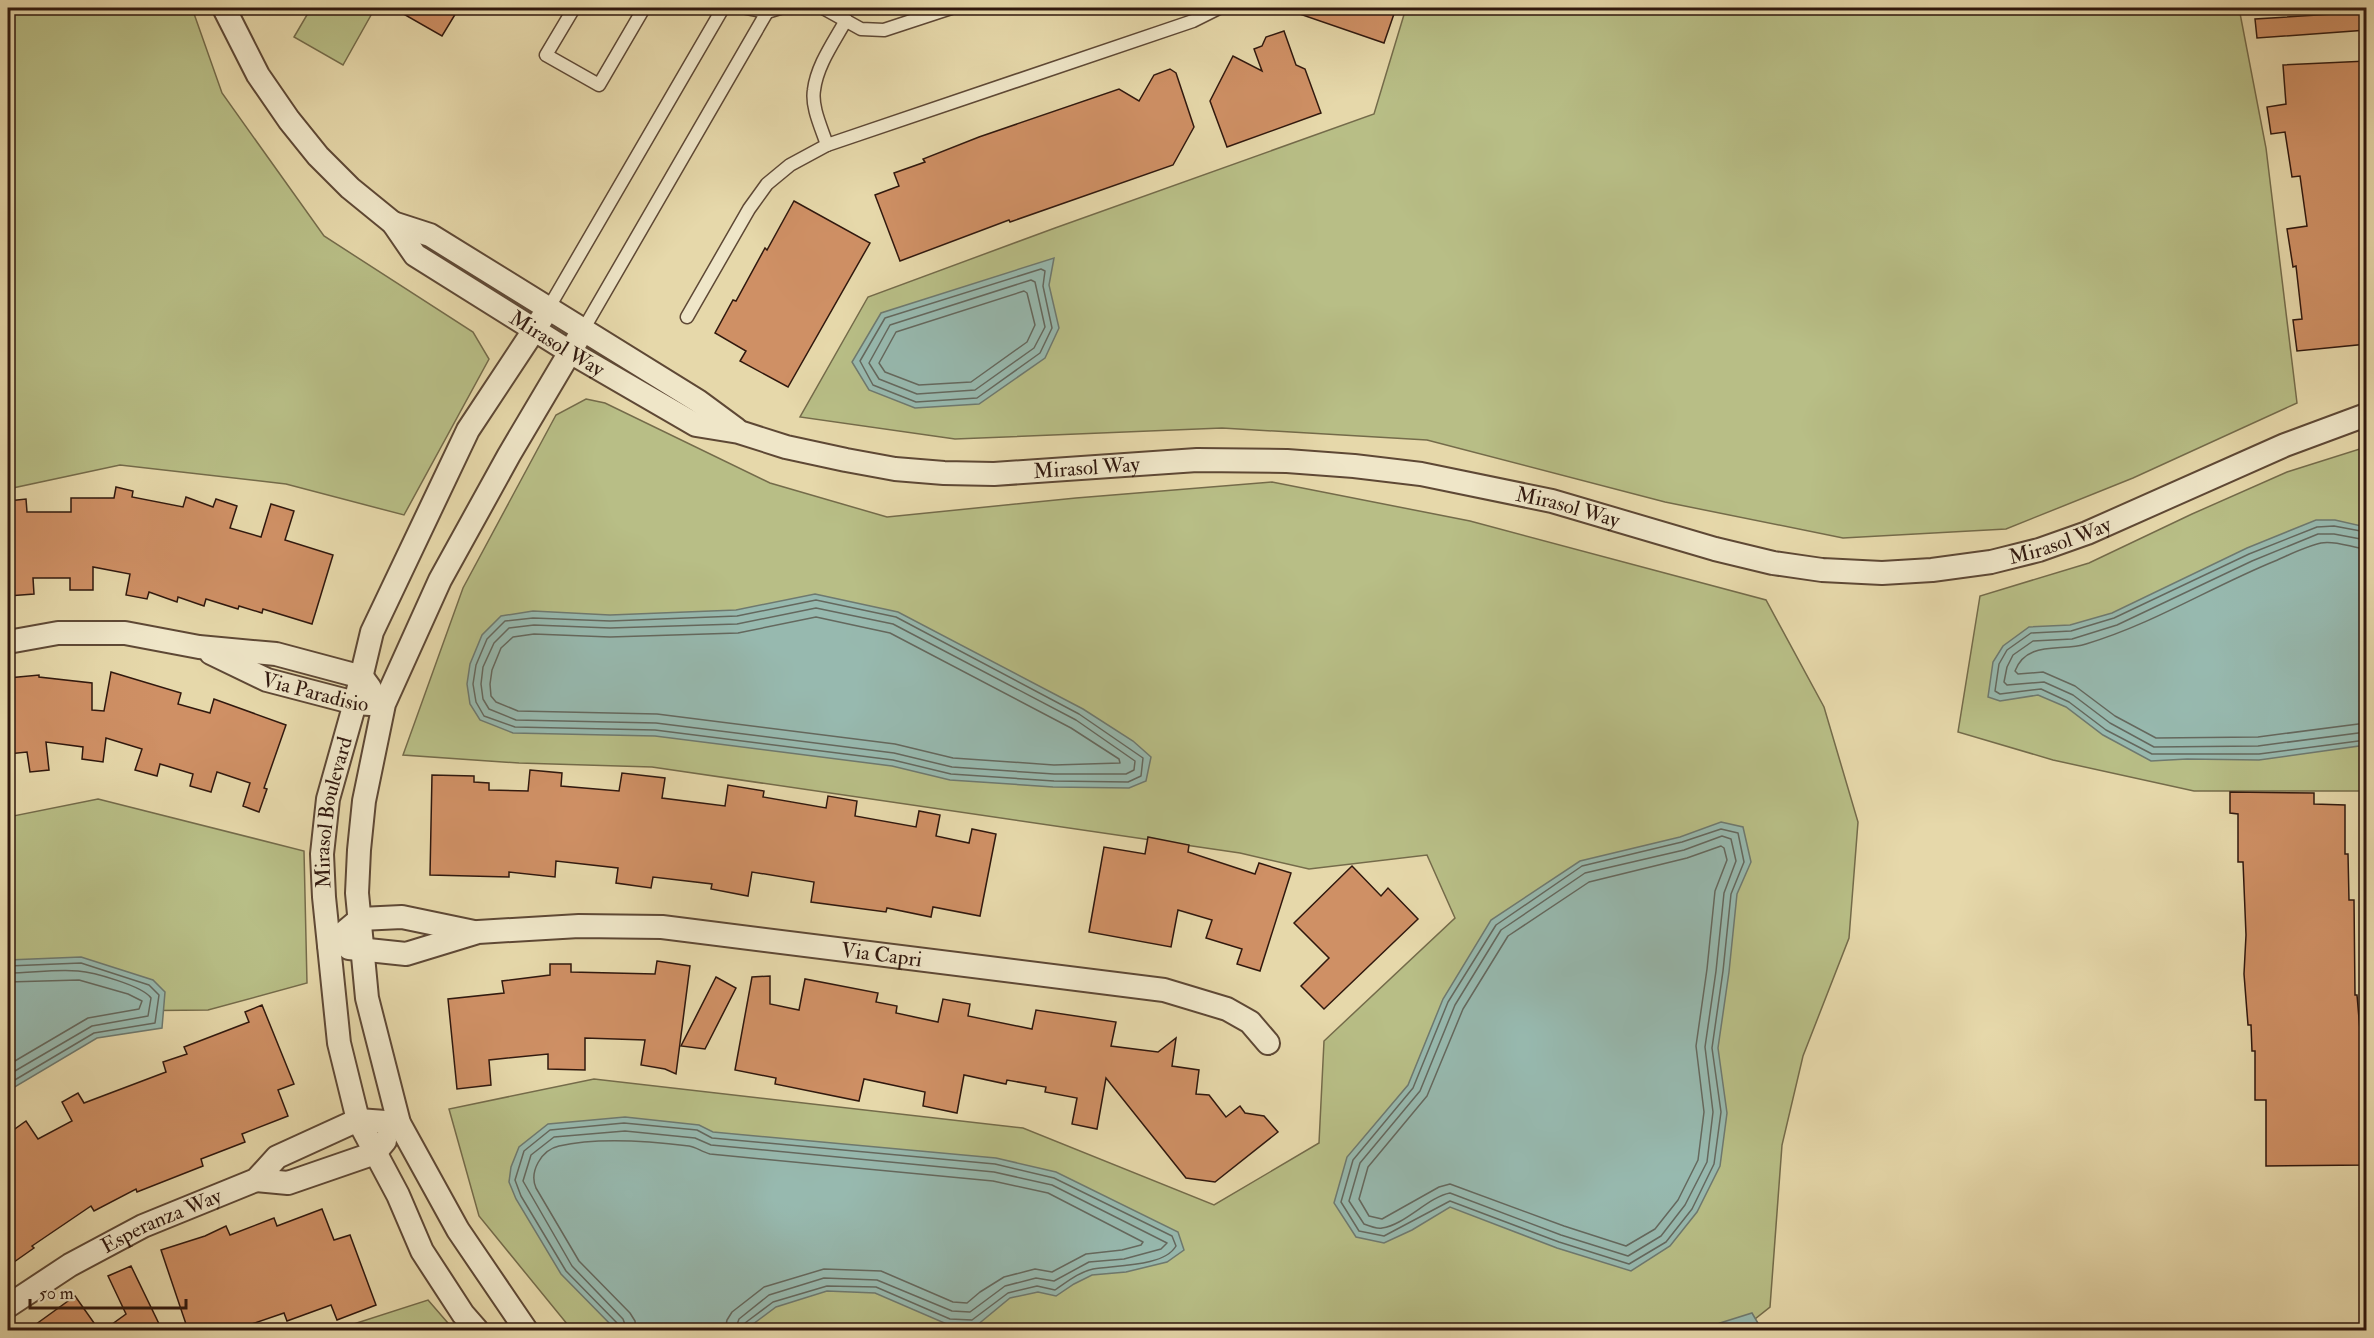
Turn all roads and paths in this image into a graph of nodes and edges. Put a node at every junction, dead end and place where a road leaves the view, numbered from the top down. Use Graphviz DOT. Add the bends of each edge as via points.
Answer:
graph roads {
  1 [pos="224,8"];
  2 [pos="574,8"];
  3 [pos="644,8"];
  4 [pos="723,8"];
  5 [pos="746,8"];
  6 [pos="780,8"];
  7 [pos="823,8"];
  8 [pos="951,8"];
  9 [pos="1219,8"];
  10 [pos="767,12"];
  11 [pos="846,20"];
  12 [pos="827,145"];
  13 [pos="393,223"];
  14 [pos="548,309"];
  15 [pos="687,317"];
  16 [pos="534,329"];
  17 [pos="583,330"];
  18 [pos="570,352"];
  19 [pos="2367,416"];
  20 [pos="740,432"];
  21 [pos="8,642"];
  22 [pos="199,647"];
  23 [pos="362,678"];
  24 [pos="355,703"];
  25 [pos="384,704"];
  26 [pos="360,919"];
  27 [pos="478,932"];
  28 [pos="329,945"];
  29 [pos="363,950"];
  30 [pos="1268,1043"];
  31 [pos="358,1120"];
  32 [pos="399,1123"];
  33 [pos="375,1153"];
  34 [pos="256,1180"];
  35 [pos="8,1306"];
  36 [pos="477,1330"];
  37 [pos="526,1330"];
  1 -- 13 [label="street, Mirasol Way" via="258,75 289,120 350,188"];
  2 -- 3 [label="lane" via="546,55 599,86"];
  4 -- 14 [label="lane"];
  5 -- 10 [label="lane"];
  6 -- 10 [label="lane"];
  7 -- 11 [label="lane"];
  8 -- 11 [label="lane" via="884,30 861,28"];
  9 -- 12 [label="lane" via="1193,21"];
  10 -- 17 [label="lane"];
  11 -- 12 [label="lane" via="822,64 814,90"];
  12 -- 15 [label="lane" via="790,165 768,184 749,209"];
  13 -- 14 [label="street, Mirasol Way" via="430,235"];
  13 -- 16 [label="street, Mirasol Way" via="415,255"];
  14 -- 16 [label="street, Mirasol Boulevard"];
  14 -- 17 [label="street, Mirasol Way"];
  16 -- 18 [label="street, Mirasol Way"];
  16 -- 23 [label="street, Mirasol Boulevard" via="468,430 372,632"];
  17 -- 18 [label="street, Mirasol Boulevard"];
  17 -- 20 [label="street, Mirasol Way" via="698,401"];
  18 -- 20 [label="street, Mirasol Way" via="696,425"];
  18 -- 25 [label="street, Mirasol Boulevard" via="440,580"];
  19 -- 20 [label="street, Mirasol Way" via="2285,445 2086,534 2039,550 1991,562 1882,573 1773,563 1552,501 1421,474 1287,461 1197,460 994,474 944,473 895,469 806,452"];
  21 -- 22 [label="street, Via Paradisio" via="58,633 125,633"];
  22 -- 23 [label="street, Via Paradisio" via="276,654"];
  22 -- 24 [label="street, Via Paradisio" via="267,680"];
  23 -- 24 [label="street, Mirasol Boulevard"];
  23 -- 25 [label="street, Via Paradisio"];
  24 -- 25 [label="street, Via Paradisio"];
  24 -- 28 [label="street, Mirasol Boulevard" via="328,799 322,854"];
  25 -- 26 [label="street, Mirasol Boulevard" via="363,811 357,893"];
  26 -- 27 [label="street, Via Capri" via="402,917"];
  26 -- 28 [label="street"];
  26 -- 29 [label="street, Mirasol Boulevard"];
  27 -- 29 [label="street, Via Capri" via="406,954"];
  27 -- 30 [label="street, Via Capri" via="579,926 662,927 1164,990 1227,1008 1250,1022"];
  28 -- 29 [label="street, Via Capri"];
  28 -- 31 [label="street, Mirasol Boulevard" via="339,1043"];
  29 -- 32 [label="street, Mirasol Boulevard" via="367,998"];
  31 -- 32 [label="street, Esperanza Way"];
  31 -- 33 [label="street, Mirasol Boulevard"];
  31 -- 34 [label="street, Esperanza Way" via="277,1157"];
  32 -- 33 [label="street"];
  32 -- 37 [label="street, Mirasol Boulevard" via="458,1230"];
  33 -- 34 [label="street, Esperanza Way" via="288,1183"];
  33 -- 36 [label="street, Mirasol Boulevard" via="422,1251"];
  34 -- 35 [label="street, Esperanza Way" via="143,1226 70,1265"];
}
